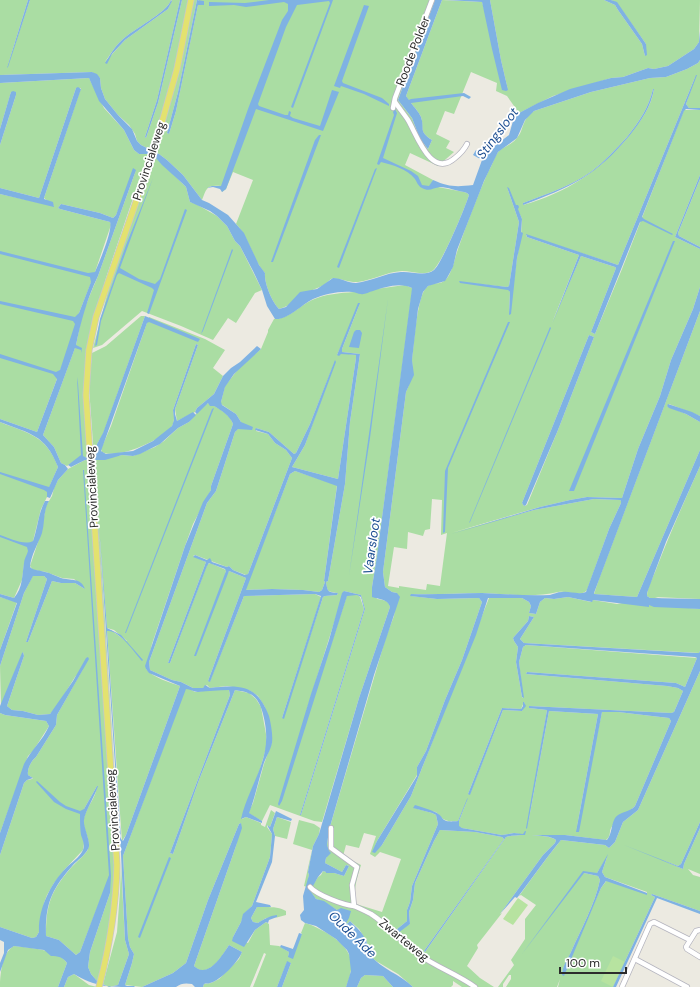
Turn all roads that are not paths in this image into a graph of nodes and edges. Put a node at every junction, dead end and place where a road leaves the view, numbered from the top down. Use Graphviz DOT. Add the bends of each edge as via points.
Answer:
graph roads {
  1 [pos="192,0"];
  2 [pos="432,0"];
  3 [pos="395,102"];
  4 [pos="393,108"];
  5 [pos="467,144"];
  6 [pos="331,828"];
  7 [pos="310,887"];
  8 [pos="354,906"];
  9 [pos="698,930"];
  10 [pos="690,940"];
  11 [pos="700,957"];
  12 [pos="635,959"];
  13 [pos="99,987"];
  14 [pos="475,987"];
  15 [pos="622,987"];
  16 [pos="687,987"];
  1 -- 13 [label="main road, Provincialeweg" via="177,69 155,147 96,317 90,350 86,395 117,865 112,933"];
  2 -- 3 [label="street, Roode Polder"];
  3 -- 4 [label="street, Roode Polder"];
  3 -- 5 [label="street, Roode Polder" via="423,149 436,163 448,163 463,151"];
  6 -- 8 [label="street" via="331,848 357,866 352,885"];
  7 -- 8 [label="street, Zwarteweg" via="323,896"];
  8 -- 14 [label="street, Zwarteweg" via="381,921 425,959"];
  9 -- 10 [label="street"];
  10 -- 11 [label="street" via="687,949"];
  10 -- 12 [label="street" via="654,922 650,924"];
  12 -- 15 [label="street"];
  12 -- 16 [label="street"];
}
